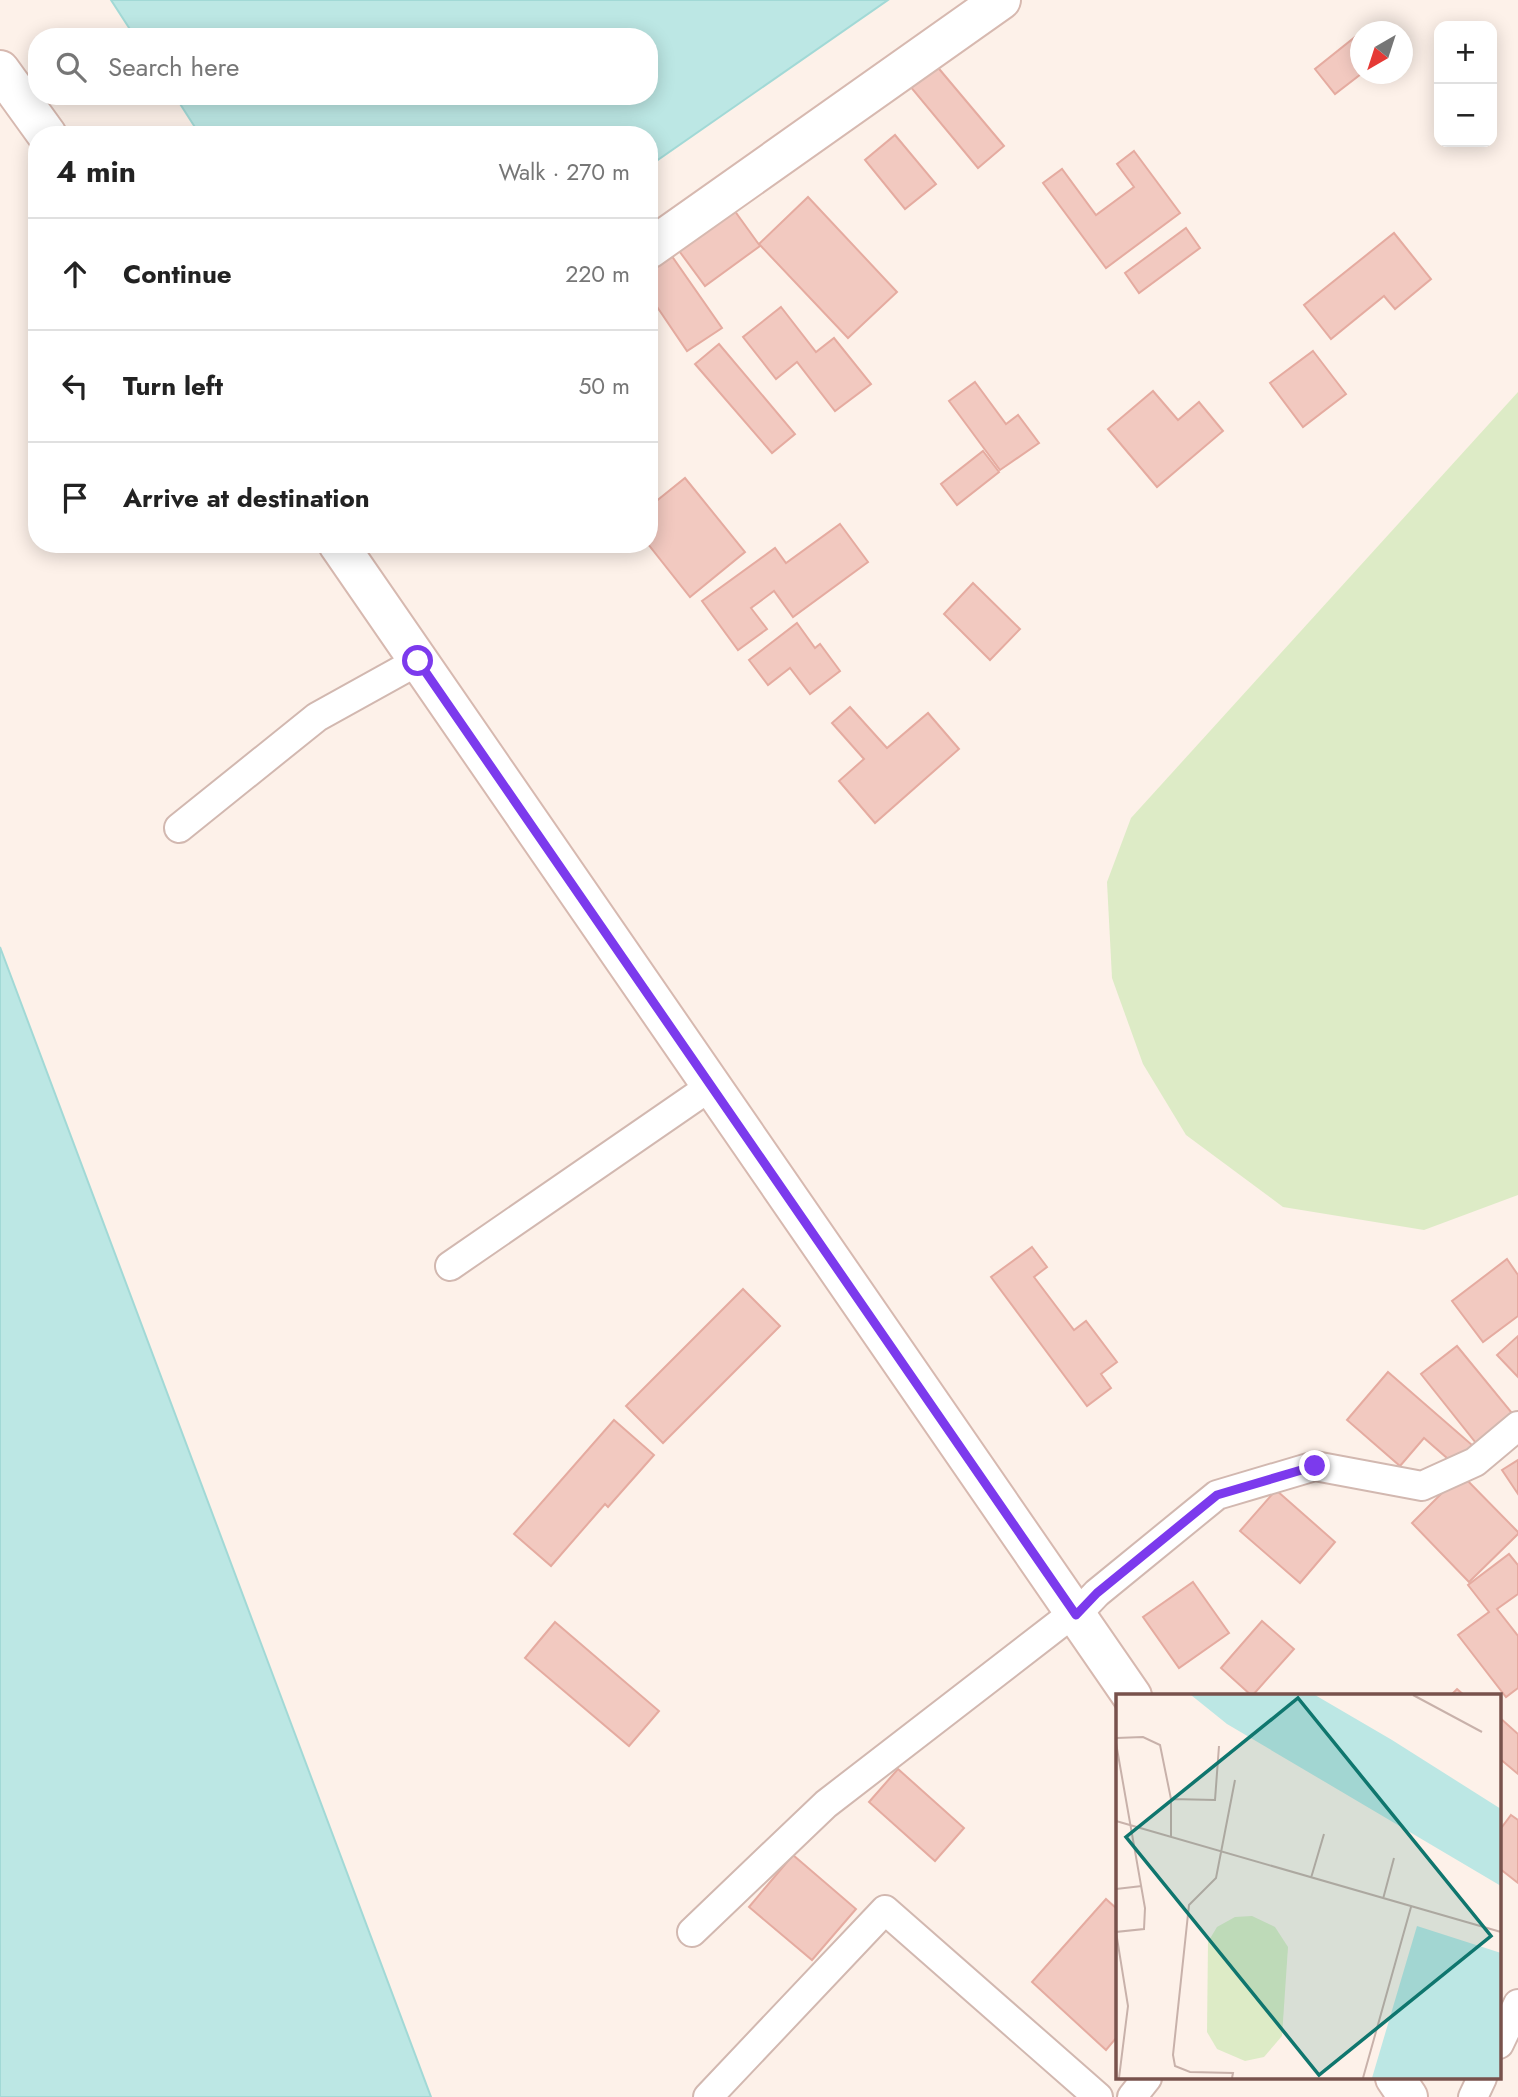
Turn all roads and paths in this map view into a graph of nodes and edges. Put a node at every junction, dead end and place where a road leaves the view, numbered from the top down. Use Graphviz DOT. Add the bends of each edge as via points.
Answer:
graph roads {
  1 [pos="1001,0"];
  2 [pos="0,70"];
  3 [pos="40,126"];
  4 [pos="658,243"];
  5 [pos="344,553"];
  6 [pos="418,661"];
  7 [pos="179,828"];
  8 [pos="711,1086"];
  9 [pos="450,1266"];
  10 [pos="1518,1426"];
  11 [pos="1076,1615"];
  12 [pos="1131,1694"];
  13 [pos="692,1932"];
  14 [pos="1518,2004"];
  15 [pos="1500,2042"];
  16 [pos="1145,2080"];
  17 [pos="1396,2080"];
  18 [pos="1481,2080"];
  19 [pos="708,2097"];
  20 [pos="1098,2097"];
  21 [pos="1132,2097"];
  22 [pos="1408,2097"];
  23 [pos="1473,2097"];
  1 -- 4 [label="main road"];
  2 -- 3 [label="main road"];
  5 -- 6 [label="main road"];
  6 -- 7 [label="street" via="317,717"];
  6 -- 8 [label="main road"];
  8 -- 9 [label="street"];
  8 -- 11 [label="main road"];
  10 -- 11 [label="street" via="1475,1462 1422,1486 1315,1466 1217,1495"];
  11 -- 12 [label="main road"];
  11 -- 13 [label="street" via="826,1804"];
  14 -- 15 [label="street"];
  16 -- 21 [label="street"];
  17 -- 22 [label="main road"];
  18 -- 23 [label="street"];
  19 -- 20 [label="street" via="885,1910"];
}
